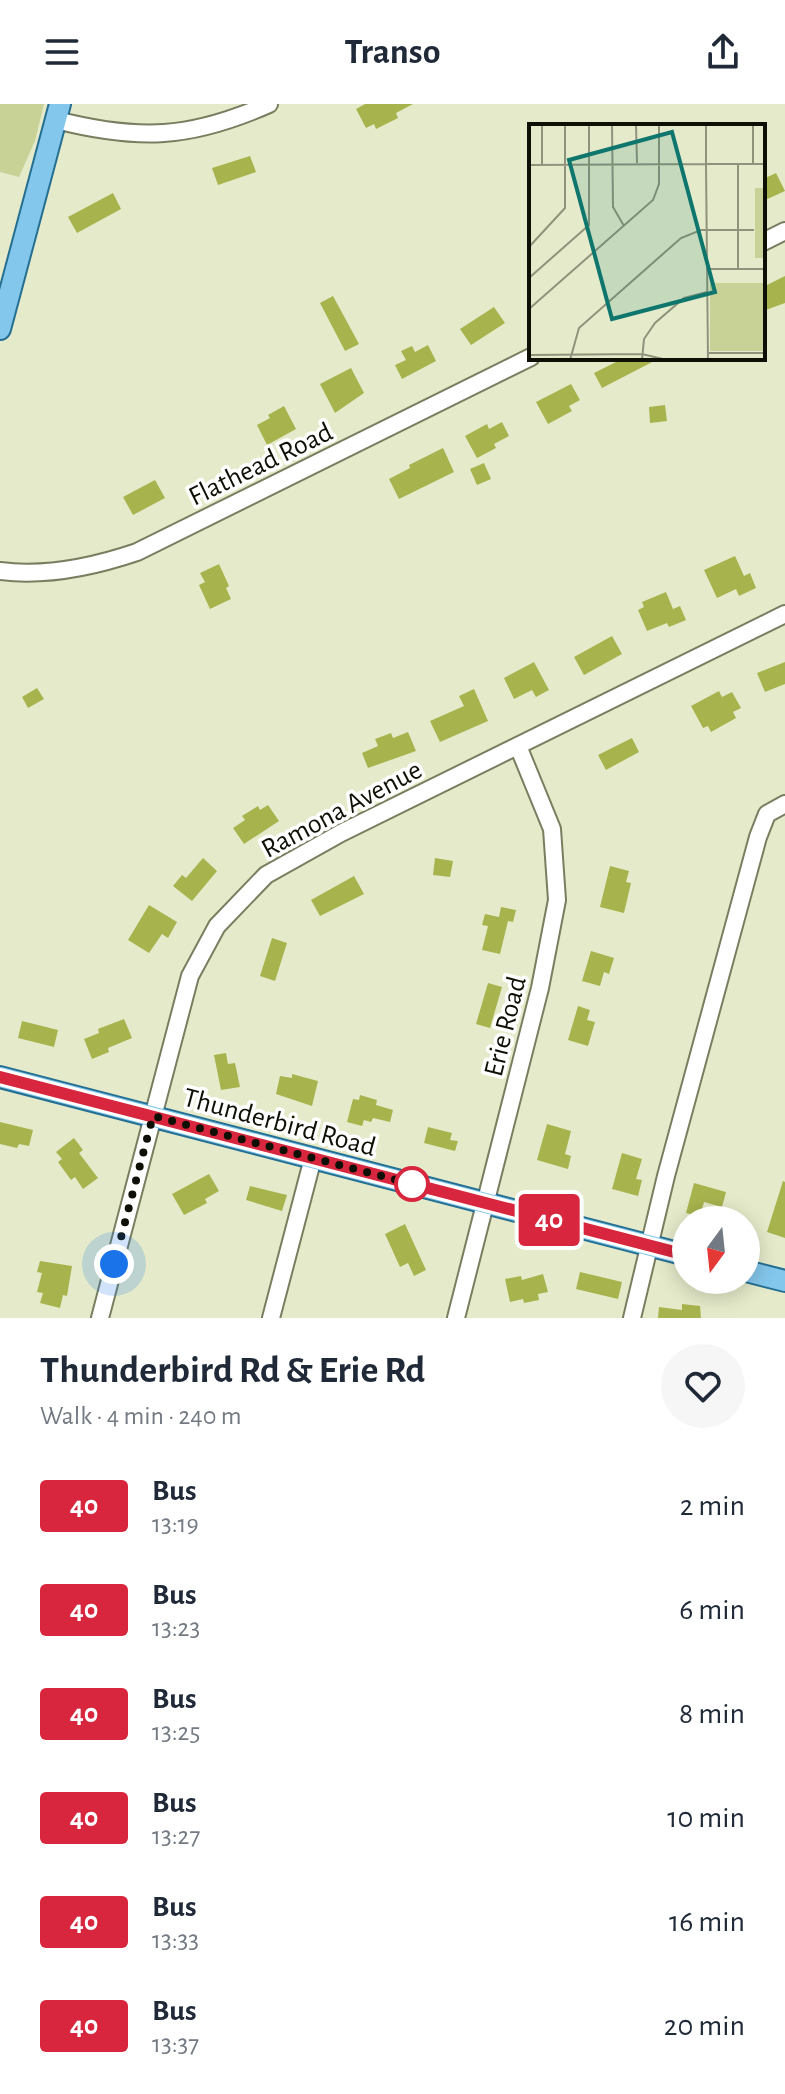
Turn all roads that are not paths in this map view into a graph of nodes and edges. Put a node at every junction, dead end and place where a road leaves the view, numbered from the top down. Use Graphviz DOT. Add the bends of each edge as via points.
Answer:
graph roads {
  1 [pos="269,104"];
  2 [pos="58,112"];
  3 [pos="785,231"];
  4 [pos="765,241"];
  5 [pos="6,278"];
  6 [pos="0,329"];
  7 [pos="529,358"];
  8 [pos="0,571"];
  9 [pos="785,614"];
  10 [pos="518,746"];
  11 [pos="785,804"];
  12 [pos="0,1077"];
  13 [pos="153,1116"];
  14 [pos="313,1158"];
  15 [pos="486,1203"];
  16 [pos="649,1246"];
  17 [pos="672,1252"];
  18 [pos="760,1275"];
  19 [pos="785,1281"];
  20 [pos="100,1318"];
  21 [pos="271,1318"];
  22 [pos="456,1318"];
  23 [pos="632,1318"];
  1 -- 2 [label="street" via="232,121 158,135 106,131"];
  2 -- 5 [label="main road"];
  3 -- 4 [label="street"];
  5 -- 6 [label="main road"];
  7 -- 8 [label="street, Flathead Road" via="137,552 79,569"];
  9 -- 10 [label="street, Ramona Avenue"];
  10 -- 13 [label="street, Ramona Avenue" via="266,875 217,926 190,976"];
  10 -- 15 [label="street, Erie Road" via="552,829 557,900"];
  11 -- 16 [label="street" via="762,822"];
  12 -- 13 [label="main road, Thunderbird Road"];
  13 -- 14 [label="main road, Thunderbird Road"];
  13 -- 20 [label="street, Ramona Avenue"];
  14 -- 15 [label="main road, Thunderbird Road"];
  14 -- 21 [label="street"];
  15 -- 16 [label="main road, Thunderbird Road"];
  15 -- 22 [label="street, Erie Road"];
  16 -- 17 [label="main road, Thunderbird Road"];
  16 -- 23 [label="street"];
  18 -- 19 [label="main road"];
}
